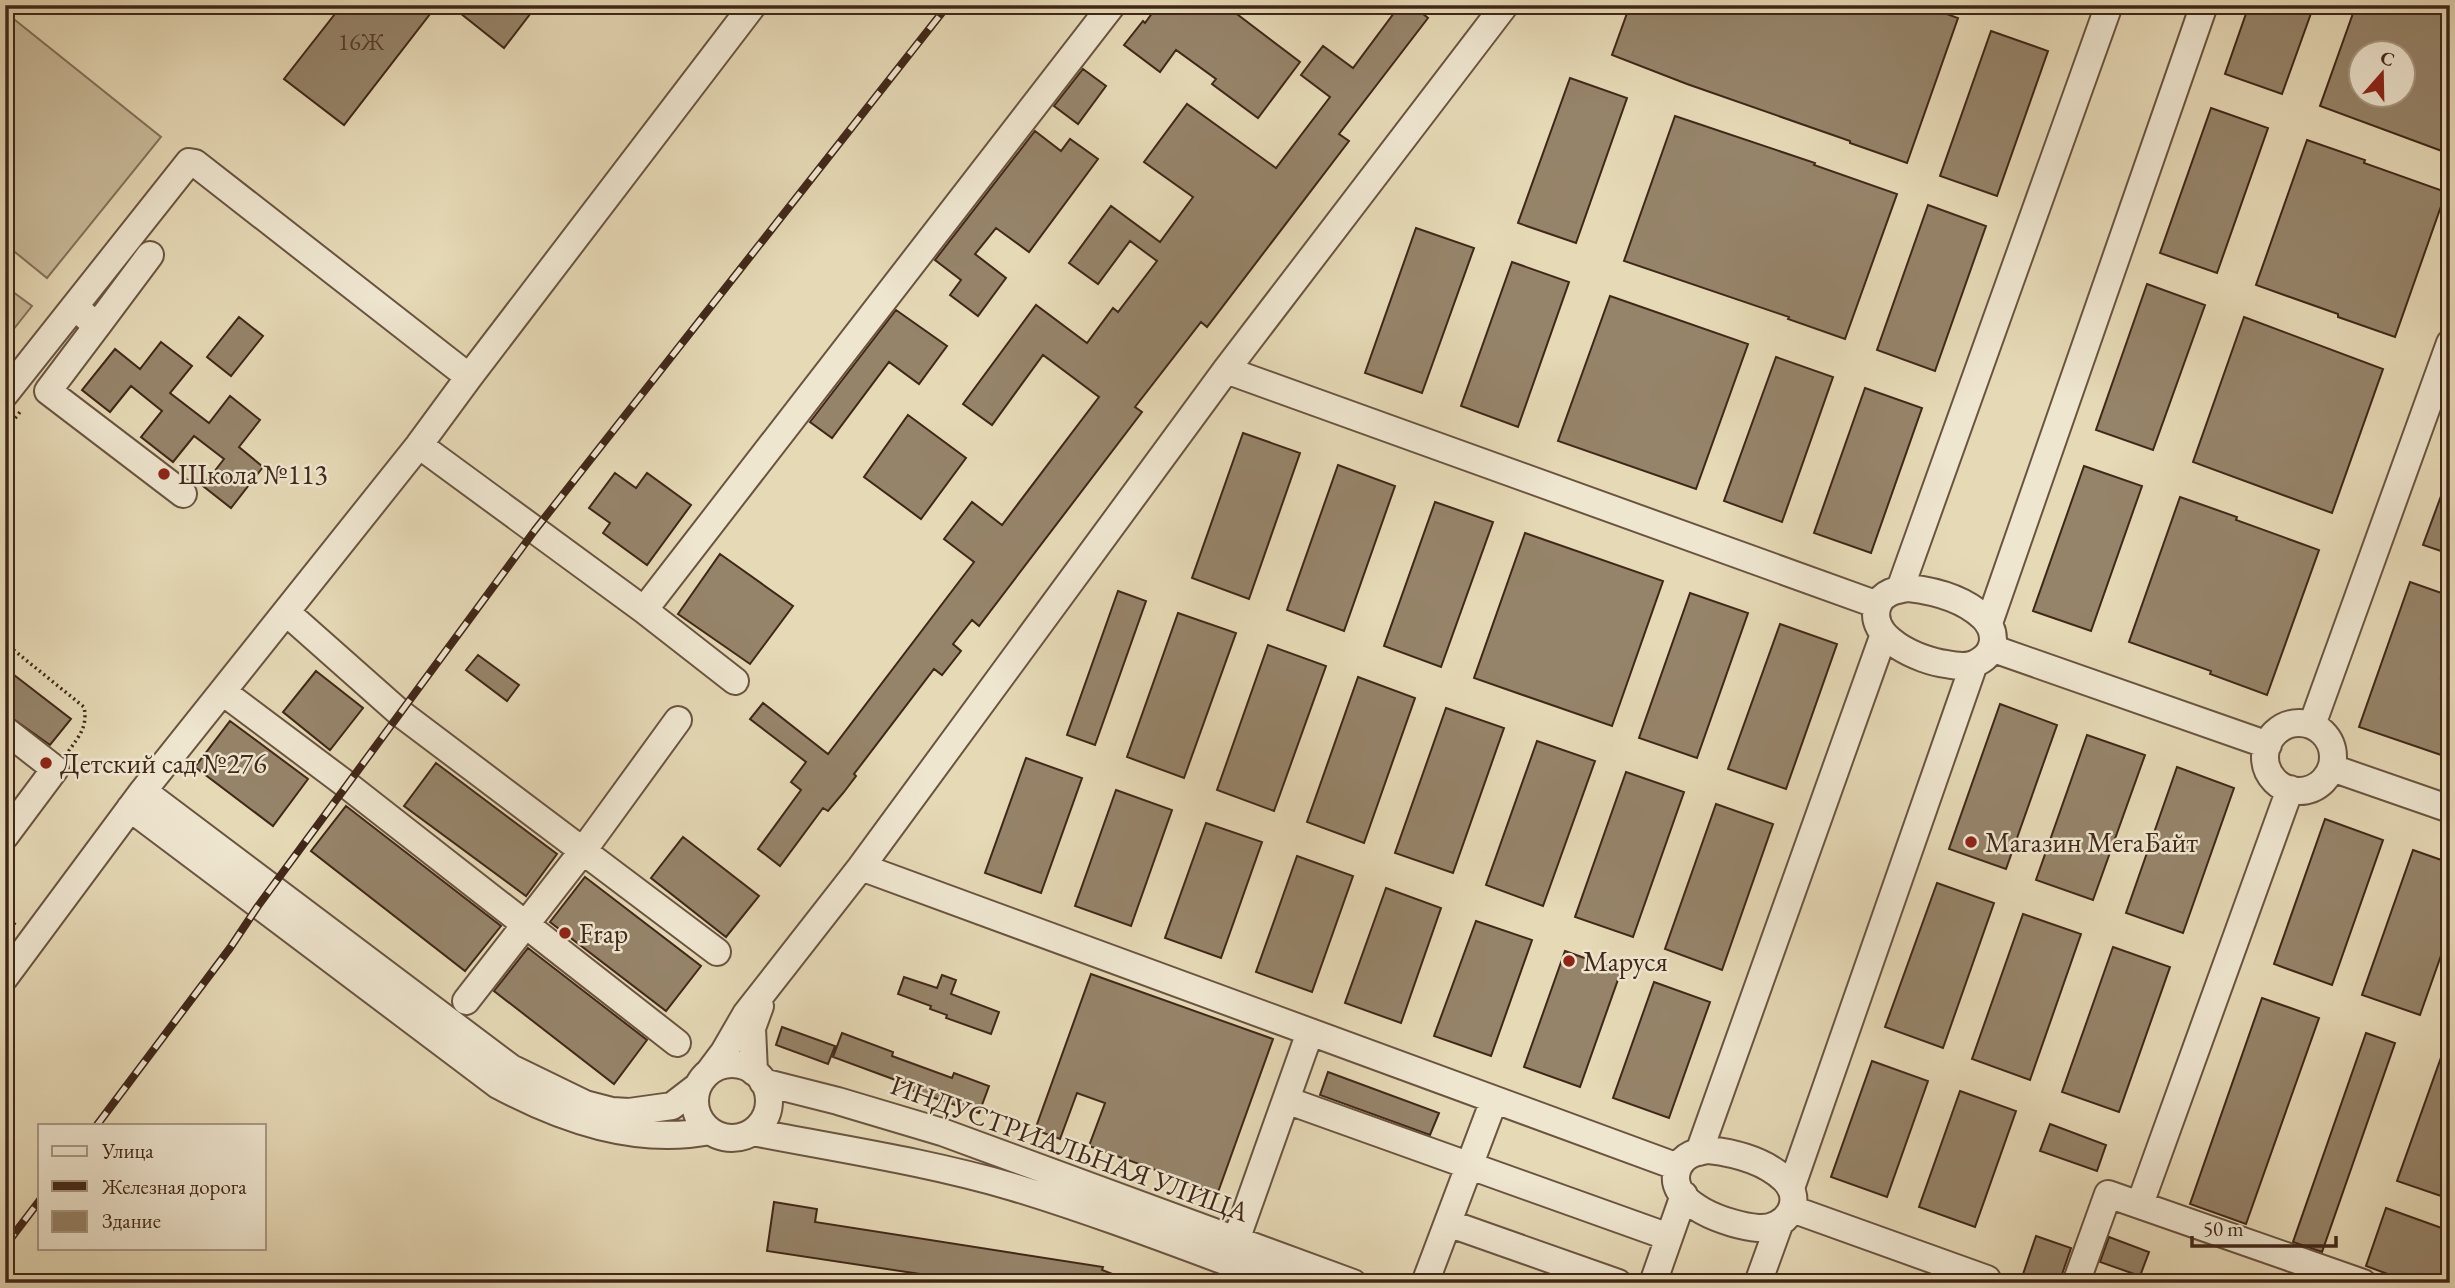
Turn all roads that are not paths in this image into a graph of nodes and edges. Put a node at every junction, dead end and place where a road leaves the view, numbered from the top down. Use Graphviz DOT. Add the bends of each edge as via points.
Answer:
graph roads {
  1 [pos="753,5"];
  2 [pos="1112,5"];
  3 [pos="1505,5"];
  4 [pos="2109,5"];
  5 [pos="2204,5"];
  6 [pos="150,255"];
  7 [pos="74,306"];
  8 [pos="97,326"];
  9 [pos="2450,342"];
  10 [pos="1226,370"];
  11 [pos="23,372"];
  12 [pos="469,377"];
  13 [pos="48,391"];
  14 [pos="5,394"];
  15 [pos="419,445"];
  16 [pos="183,494"];
  17 [pos="1900,589"];
  18 [pos="1878,605"];
  19 [pos="643,610"];
  20 [pos="286,612"];
  21 [pos="1884,634"];
  22 [pos="1985,645"];
  23 [pos="735,681"];
  24 [pos="223,692"];
  25 [pos="678,720"];
  26 [pos="2312,725"];
  27 [pos="5,730"];
  28 [pos="2268,745"];
  29 [pos="2332,768"];
  30 [pos="2290,789"];
  31 [pos="137,800"];
  32 [pos="2450,809"];
  33 [pos="5,836"];
  34 [pos="582,852"];
  35 [pos="861,867"];
  36 [pos="525,924"];
  37 [pos="717,953"];
  38 [pos="5,977"];
  39 [pos="771,985"];
  40 [pos="466,1001"];
  41 [pos="1310,1032"];
  42 [pos="677,1043"];
  43 [pos="504,1077"];
  44 [pos="759,1077"];
  45 [pos="704,1079"];
  46 [pos="1286,1100"];
  47 [pos="1494,1100"];
  48 [pos="710,1131"];
  49 [pos="753,1132"];
  50 [pos="1689,1159"];
  51 [pos="1469,1166"];
  52 [pos="1684,1195"];
  53 [pos="2140,1204"];
  54 [pos="1787,1208"];
  55 [pos="1448,1223"];
  56 [pos="1669,1237"];
  57 [pos="1232,1251"];
  58 [pos="1284,1283"];
  59 [pos="1353,1283"];
  60 [pos="1425,1283"];
  61 [pos="1618,1283"];
  62 [pos="1653,1283"];
  63 [pos="1758,1283"];
  64 [pos="1986,1283"];
  65 [pos="2076,1283"];
  66 [pos="2363,1283"];
  1 -- 12 [label="street"];
  2 -- 19 [label="street"];
  3 -- 10 [label="street"];
  4 -- 17 [label="street"];
  5 -- 22 [label="street"];
  6 -- 8 [label="street"];
  7 -- 8 [label="street"];
  7 -- 11 [label="street"];
  7 -- 12 [label="street" via="189,162"];
  8 -- 13 [label="street"];
  9 -- 26 [label="street"];
  10 -- 18 [label="street"];
  10 -- 35 [label="street"];
  11 -- 13 [label="street"];
  11 -- 14 [label="street"];
  12 -- 15 [label="street"];
  13 -- 16 [label="street"];
  15 -- 19 [label="street"];
  15 -- 20 [label="street"];
  17 -- 18 [label="street" via="1880,599"];
  17 -- 22 [label="street" via="1947,596 1982,616"];
  18 -- 21 [label="street" via="1877,627"];
  19 -- 23 [label="street"];
  20 -- 24 [label="street"];
  20 -- 34 [label="street" via="400,713"];
  21 -- 22 [label="street" via="1915,656 1961,666"];
  21 -- 50 [label="street"];
  22 -- 28 [label="street"];
  22 -- 54 [label="street"];
  24 -- 31 [label="street"];
  24 -- 36 [label="street"];
  25 -- 34 [label="street"];
  26 -- 28 [label="street" via="2296,723 2280,729"];
  26 -- 29 [label="street" via="2333,749"];
  27 -- 33 [label="street" via="55,769"];
  28 -- 30 [label="street" via="2269,773"];
  29 -- 30 [label="street" via="2325,780 2311,789"];
  29 -- 32 [label="street"];
  30 -- 53 [label="street"];
  31 -- 38 [label="street"];
  31 -- 43 [label="street"];
  34 -- 36 [label="street"];
  34 -- 37 [label="street"];
  35 -- 39 [label="street"];
  35 -- 41 [label="street"];
  36 -- 40 [label="street"];
  36 -- 42 [label="street"];
  39 -- 44 [label="street" via="752,1028"];
  39 -- 45 [label="street" via="746,1014"];
  41 -- 46 [label="street"];
  41 -- 47 [label="street"];
  43 -- 45 [label="street" via="585,1104 629,1112 672,1106"];
  43 -- 48 [label="street" via="534,1105 611,1129 667,1136"];
  44 -- 45 [label="street" via="731,1064"];
  44 -- 49 [label="street" via="768,1095 768,1109"];
  44 -- 57 [label="street, ИНДУСТРИАЛЬНАЯ УЛИЦА" via="942,1132"];
  45 -- 48 [label="street" via="695,1103 699,1119"];
  46 -- 51 [label="street"];
  46 -- 57 [label="street"];
  47 -- 50 [label="street"];
  47 -- 51 [label="street"];
  48 -- 49 [label="street" via="739,1138"];
  49 -- 57 [label="street, ИНДУСТРИАЛЬНАЯ УЛИЦА" via="887,1156 1012,1187"];
  50 -- 52 [label="street" via="1675,1176 1677,1189"];
  50 -- 54 [label="street" via="1721,1152 1747,1158 1783,1178"];
  51 -- 55 [label="street"];
  51 -- 56 [label="street"];
  52 -- 54 [label="street" via="1715,1217 1761,1228"];
  52 -- 56 [label="street"];
  53 -- 65 [label="street" via="2108,1194"];
  53 -- 66 [label="street"];
  54 -- 63 [label="street"];
  54 -- 64 [label="street" via="1987,1279"];
  55 -- 60 [label="street"];
  55 -- 61 [label="street"];
  56 -- 62 [label="street"];
  57 -- 58 [label="street, ИНДУСТРИАЛЬНАЯ УЛИЦА"];
  57 -- 59 [label="street, ИНДУСТРИАЛЬНАЯ УЛИЦА"];
}
